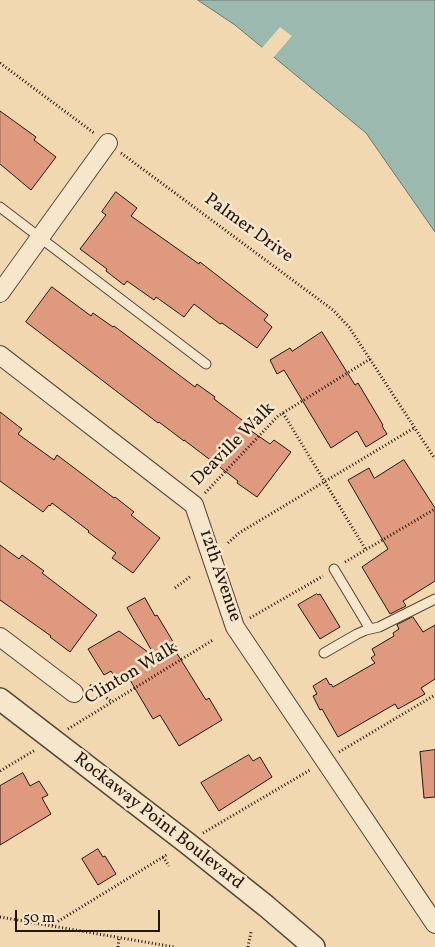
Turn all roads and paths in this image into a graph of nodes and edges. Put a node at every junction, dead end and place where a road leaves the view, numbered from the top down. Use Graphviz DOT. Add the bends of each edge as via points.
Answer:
graph roads {
  1 [pos="0,63"];
  2 [pos="108,143"];
  3 [pos="0,207"];
  4 [pos="40,237"];
  5 [pos="0,293"];
  6 [pos="0,355"];
  7 [pos="370,359"];
  8 [pos="206,364"];
  9 [pos="283,413"];
  10 [pos="415,428"];
  11 [pos="435,459"];
  12 [pos="325,482"];
  13 [pos="194,505"];
  14 [pos="228,543"];
  15 [pos="366,550"];
  16 [pos="334,569"];
  17 [pos="192,576"];
  18 [pos="174,588"];
  19 [pos="435,599"];
  20 [pos="370,629"];
  21 [pos="0,638"];
  22 [pos="213,640"];
  23 [pos="324,653"];
  24 [pos="74,693"];
  25 [pos="0,699"];
  26 [pos="65,731"];
  27 [pos="38,748"];
  28 [pos="0,771"];
  29 [pos="170,852"];
  30 [pos="163,857"];
  31 [pos="169,866"];
  32 [pos="0,917"];
  33 [pos="435,924"];
  34 [pos="52,925"];
  35 [pos="250,930"];
  36 [pos="120,938"];
  37 [pos="118,947"];
  38 [pos="174,947"];
  39 [pos="248,947"];
  40 [pos="314,947"];
  1 -- 2 [label="path, Palmer Drive"];
  2 -- 4 [label="street"];
  2 -- 7 [label="path, Palmer Drive" via="333,310 349,327"];
  3 -- 4 [label="lane"];
  4 -- 5 [label="street"];
  4 -- 8 [label="lane"];
  6 -- 13 [label="street"];
  7 -- 9 [label="path, Deaville Walk"];
  7 -- 10 [label="path, Palmer Drive"];
  9 -- 12 [label="path"];
  9 -- 13 [label="path, Deaville Walk"];
  10 -- 11 [label="path, Palmer Drive"];
  10 -- 12 [label="path"];
  12 -- 14 [label="path" via="239,533"];
  12 -- 15 [label="path"];
  13 -- 33 [label="street, 12th Avenue" via="236,626"];
  16 -- 20 [label="lane"];
  17 -- 18 [label="path"];
  19 -- 20 [label="lane"];
  20 -- 23 [label="lane"];
  21 -- 24 [label="street"];
  22 -- 26 [label="path, Clinton Walk"];
  25 -- 40 [label="street, Rockaway Point Boulevard" via="187,843"];
  27 -- 28 [label="path"];
  29 -- 30 [label="path"];
  30 -- 31 [label="path"];
  30 -- 34 [label="path"];
  32 -- 34 [label="path"];
  34 -- 36 [label="path"];
  35 -- 39 [label="path"];
  36 -- 37 [label="path"];
  36 -- 38 [label="path"];
}
